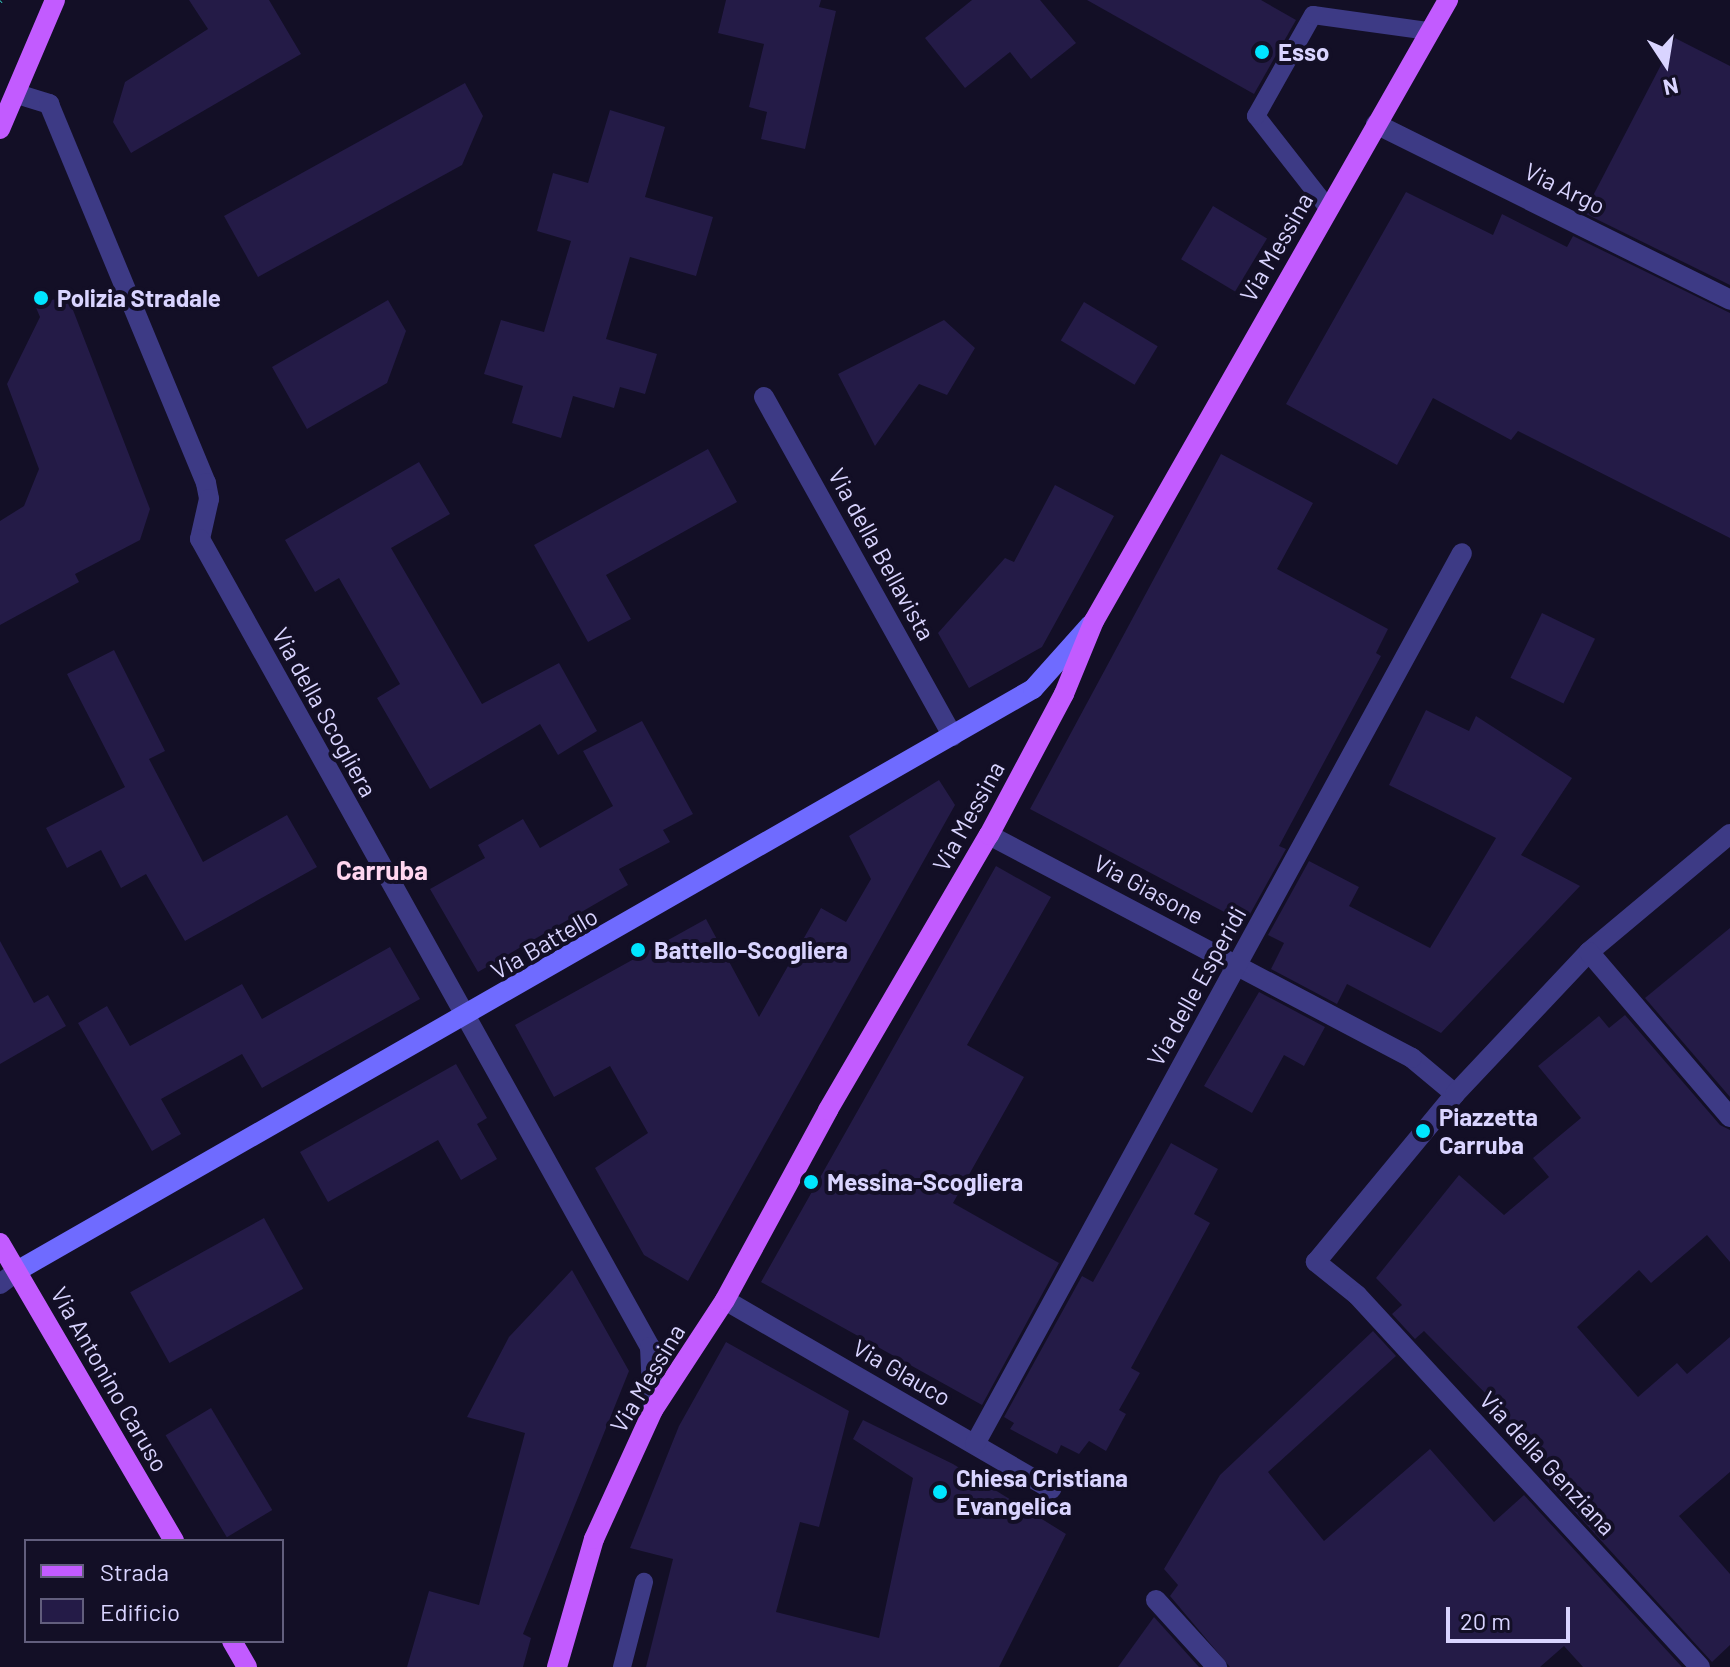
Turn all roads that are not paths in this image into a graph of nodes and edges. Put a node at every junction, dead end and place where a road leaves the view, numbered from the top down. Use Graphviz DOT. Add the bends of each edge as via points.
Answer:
graph roads {
  1 [pos="55,0"];
  2 [pos="1448,0"];
  3 [pos="1429,31"];
  4 [pos="17,94"];
  5 [pos="1376,124"];
  6 [pos="0,129"];
  7 [pos="1328,208"];
  8 [pos="1730,300"];
  9 [pos="764,397"];
  10 [pos="1462,553"];
  11 [pos="1094,621"];
  12 [pos="953,736"];
  13 [pos="1730,834"];
  14 [pos="989,835"];
  15 [pos="1589,952"];
  16 [pos="1238,965"];
  17 [pos="466,1017"];
  18 [pos="1455,1094"];
  19 [pos="1730,1117"];
  20 [pos="0,1243"];
  21 [pos="17,1271"];
  22 [pos="0,1284"];
  23 [pos="725,1300"];
  24 [pos="653,1410"];
  25 [pos="975,1444"];
  26 [pos="1051,1489"];
  27 [pos="173,1539"];
  28 [pos="644,1582"];
  29 [pos="1156,1600"];
  30 [pos="233,1643"];
  31 [pos="247,1667"];
  32 [pos="557,1667"];
  33 [pos="622,1667"];
  34 [pos="1217,1667"];
  35 [pos="1700,1667"];
  1 -- 4 [label="main road"];
  2 -- 3 [label="main road, Via Messina"];
  3 -- 5 [label="main road, Via Messina"];
  3 -- 7 [label="lane" via="1313,15 1256,116"];
  4 -- 6 [label="main road"];
  4 -- 17 [label="street, Via della Scogliera" via="49,104 206,483 209,499 200,539"];
  5 -- 7 [label="main road, Via Messina"];
  5 -- 8 [label="street, Via Argo"];
  7 -- 11 [label="main road, Via Messina"];
  9 -- 12 [label="street, Via della Bellavista"];
  10 -- 16 [label="street, Via delle Esperidi"];
  11 -- 12 [label="main road, Via Battello" via="1047,677"];
  11 -- 14 [label="main road, Via Messina" via="1064,694"];
  12 -- 17 [label="main road, Via Battello"];
  13 -- 15 [label="street"];
  14 -- 16 [label="street, Via Giasone"];
  14 -- 23 [label="main road, Via Messina" via="828,1110"];
  15 -- 18 [label="street"];
  15 -- 19 [label="street"];
  16 -- 18 [label="street, Via Giasone" via="1412,1058"];
  16 -- 25 [label="street, Via delle Esperidi"];
  17 -- 21 [label="main road, Via Battello"];
  17 -- 24 [label="street, Via della Scogliera" via="650,1347"];
  18 -- 35 [label="street, Via della Genziana" via="1316,1262 1357,1295"];
  20 -- 21 [label="main road, Via Antonino Caruso"];
  21 -- 22 [label="street, Via Battello"];
  21 -- 27 [label="main road, Via Antonino Caruso"];
  23 -- 24 [label="main road, Via Messina"];
  23 -- 25 [label="street, Via Glauco"];
  24 -- 32 [label="main road, Via Messina" via="594,1539"];
  25 -- 26 [label="street, Via Glauco"];
  28 -- 33 [label="lane"];
  29 -- 34 [label="street"];
  30 -- 31 [label="main road"];
}
